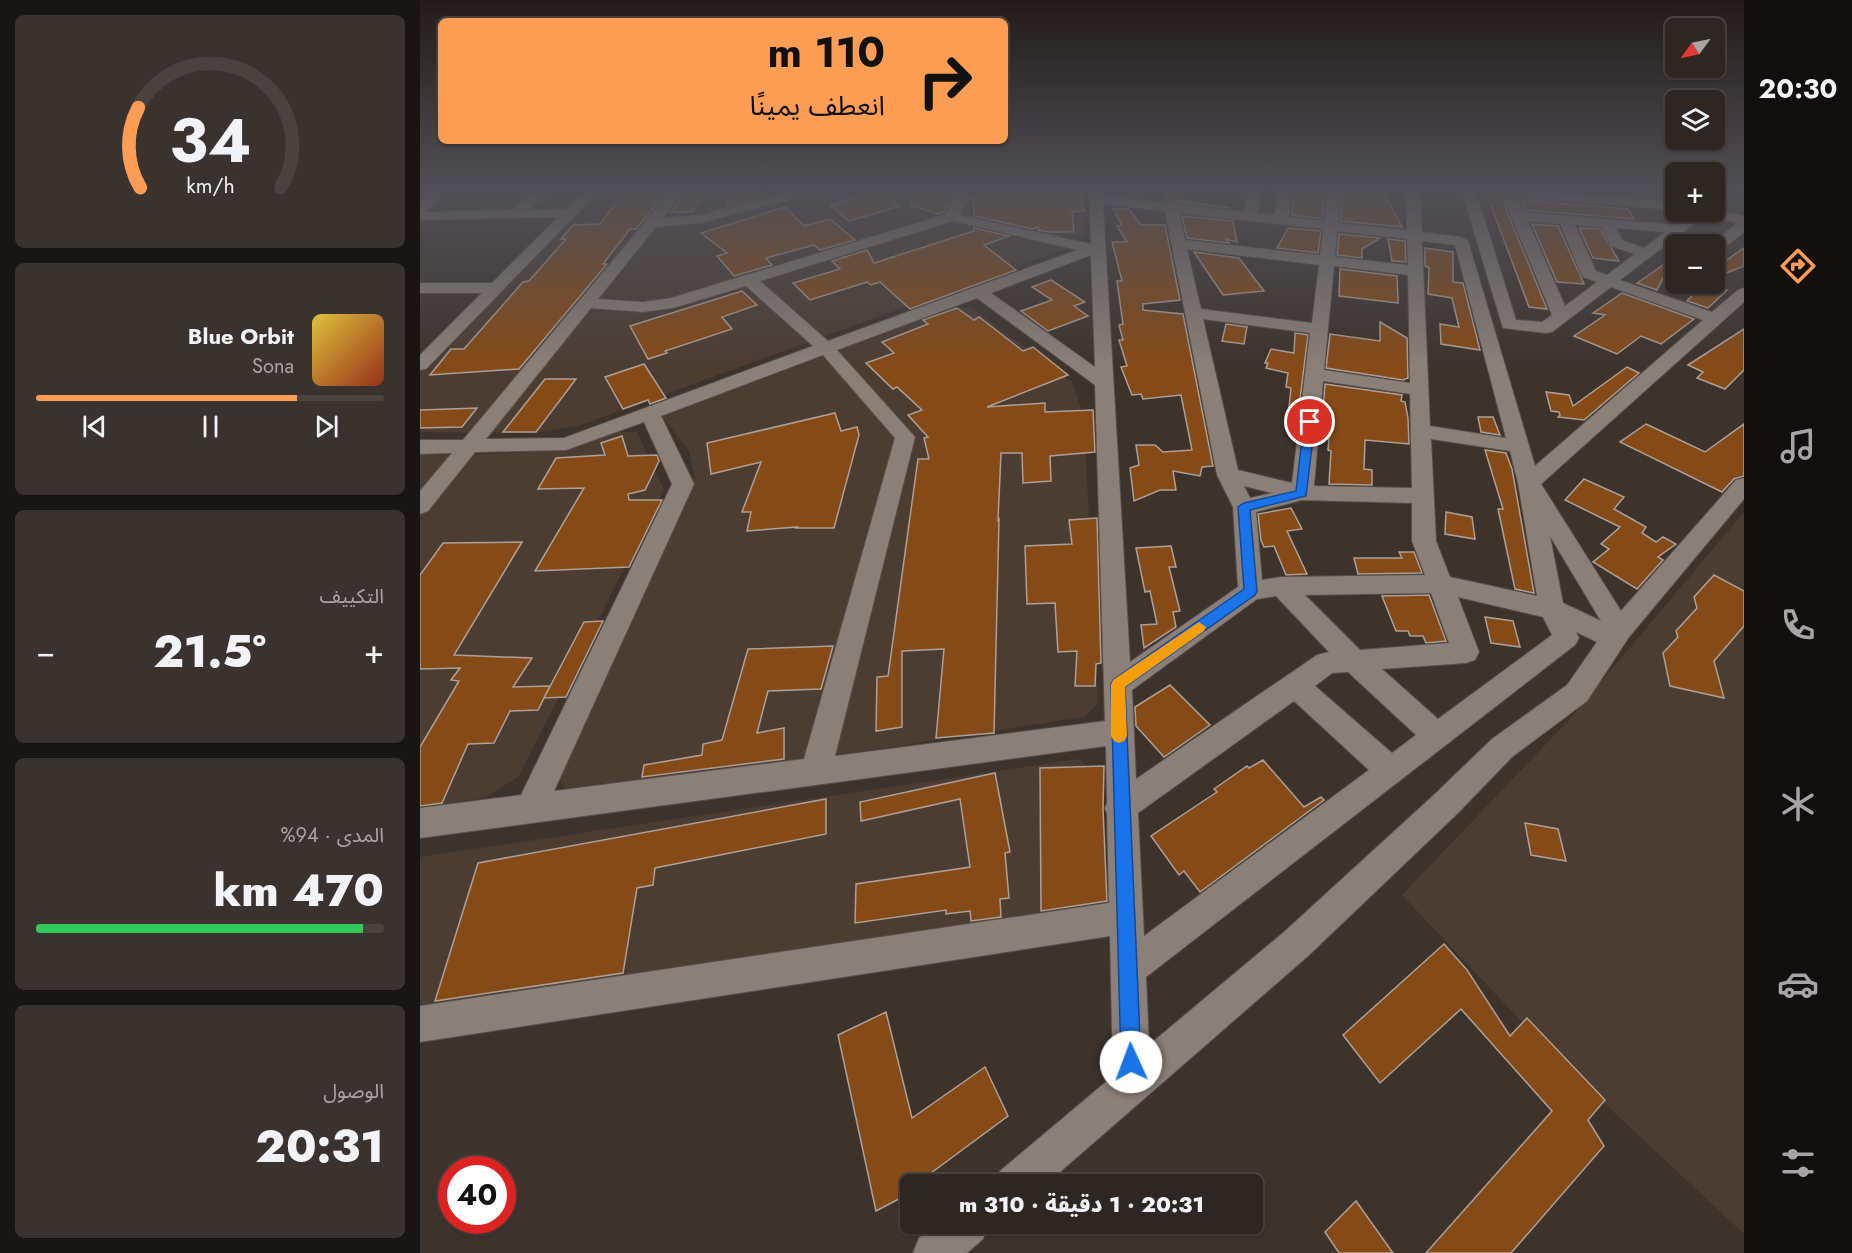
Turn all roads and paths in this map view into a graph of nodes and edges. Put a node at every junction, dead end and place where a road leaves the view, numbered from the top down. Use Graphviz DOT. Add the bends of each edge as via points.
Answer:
graph roads {
  1 [pos="533,250"];
  2 [pos="628,250"];
  3 [pos="844,250"];
  4 [pos="1089,250"];
  5 [pos="1095,250"];
  6 [pos="1180,250"];
  7 [pos="1236,250"];
  8 [pos="1329,250"];
  9 [pos="1415,250"];
  10 [pos="1464,250"];
  11 [pos="1487,250"];
  12 [pos="1533,250"];
  13 [pos="1579,250"];
  14 [pos="1638,250"];
  15 [pos="1649,250"];
  16 [pos="1646,253"];
  17 [pos="1328,261"];
  18 [pos="1416,271"];
  19 [pos="749,280"];
  20 [pos="1610,280"];
  21 [pos="420,288"];
  22 [pos="496,288"];
  23 [pos="1665,289"];
  24 [pos="980,292"];
  25 [pos="1744,292"];
  26 [pos="1655,297"];
  27 [pos="585,303"];
  28 [pos="1194,313"];
  29 [pos="1561,317"];
  30 [pos="1715,319"];
  31 [pos="1320,329"];
  32 [pos="420,338"];
  33 [pos="447,338"];
  34 [pos="826,349"];
  35 [pos="420,365"];
  36 [pos="1315,374"];
  37 [pos="1105,383"];
  38 [pos="1419,390"];
  39 [pos="650,413"];
  40 [pos="1421,431"];
  41 [pos="1519,446"];
  42 [pos="420,447"];
  43 [pos="468,447"];
  44 [pos="1228,475"];
  45 [pos="1529,483"];
  46 [pos="1744,485"];
  47 [pos="1302,493"];
  48 [pos="1423,496"];
  49 [pos="420,506"];
  50 [pos="1244,507"];
  51 [pos="1440,584"];
  52 [pos="1281,586"];
  53 [pos="1251,591"];
  54 [pos="1552,609"];
  55 [pos="1617,635"];
  56 [pos="1354,661"];
  57 [pos="1118,685"];
  58 [pos="1295,685"];
  59 [pos="1119,732"];
  60 [pos="1436,735"];
  61 [pos="1390,770"];
  62 [pos="816,771"];
  63 [pos="1120,808"];
  64 [pos="530,809"];
  65 [pos="420,823"];
  66 [pos="1125,917"];
  67 [pos="1127,970"];
  68 [pos="422,1031"];
  69 [pos="1132,1085"];
  70 [pos="1027,1174"];
  71 [pos="956,1234"];
  72 [pos="934,1253"];
  1 -- 22 [label="street"];
  2 -- 27 [label="street"];
  3 -- 19 [label="street"];
  4 -- 24 [label="street"];
  5 -- 37 [label="street"];
  6 -- 28 [label="street"];
  7 -- 17 [label="street"];
  8 -- 17 [label="street"];
  9 -- 18 [label="street"];
  10 -- 41 [label="street"];
  11 -- 29 [label="street" via="1509,324 1546,328"];
  12 -- 29 [label="street"];
  13 -- 20 [label="street" via="1589,274"];
  14 -- 16 [label="street"];
  15 -- 16 [label="street"];
  16 -- 20 [label="street"];
  17 -- 18 [label="street"];
  17 -- 31 [label="street"];
  18 -- 38 [label="street"];
  19 -- 27 [label="street" via="658,306"];
  19 -- 34 [label="street"];
  20 -- 26 [label="street"];
  20 -- 29 [label="street"];
  21 -- 22 [label="street"];
  22 -- 33 [label="street"];
  23 -- 26 [label="street"];
  24 -- 34 [label="street"];
  24 -- 37 [label="street"];
  25 -- 30 [label="street"];
  26 -- 30 [label="street"];
  27 -- 43 [label="street"];
  28 -- 31 [label="street"];
  28 -- 44 [label="street"];
  30 -- 45 [label="street"];
  31 -- 36 [label="street"];
  32 -- 33 [label="street"];
  33 -- 35 [label="street"];
  34 -- 39 [label="street"];
  34 -- 62 [label="street" via="905,437"];
  36 -- 38 [label="street"];
  36 -- 47 [label="street"];
  37 -- 57 [label="street"];
  38 -- 40 [label="street"];
  39 -- 43 [label="street" via="566,444"];
  39 -- 64 [label="street" via="683,484"];
  40 -- 41 [label="street"];
  40 -- 48 [label="street"];
  41 -- 45 [label="street"];
  42 -- 43 [label="street"];
  43 -- 49 [label="street"];
  44 -- 47 [label="street"];
  44 -- 50 [label="street"];
  45 -- 54 [label="street"];
  45 -- 55 [label="street"];
  46 -- 55 [label="street"];
  47 -- 48 [label="street"];
  47 -- 50 [label="street"];
  48 -- 51 [label="street" via="1424,541"];
  50 -- 53 [label="street"];
  51 -- 52 [label="street"];
  51 -- 54 [label="street"];
  51 -- 56 [label="street" via="1466,652"];
  52 -- 53 [label="street"];
  52 -- 56 [label="street"];
  53 -- 57 [label="street"];
  54 -- 55 [label="street"];
  54 -- 60 [label="street" via="1566,638"];
  55 -- 69 [label="street" via="1577,693 1502,748 1296,944"];
  56 -- 58 [label="street" via="1326,663"];
  56 -- 60 [label="street"];
  57 -- 59 [label="street"];
  58 -- 61 [label="street"];
  58 -- 63 [label="street"];
  59 -- 62 [label="street"];
  59 -- 63 [label="street"];
  60 -- 61 [label="street"];
  61 -- 67 [label="street"];
  62 -- 64 [label="street"];
  63 -- 66 [label="street"];
  64 -- 65 [label="street"];
  66 -- 67 [label="street"];
  66 -- 68 [label="street"];
  67 -- 69 [label="street"];
  69 -- 70 [label="street"];
  71 -- 72 [label="street"];
}
